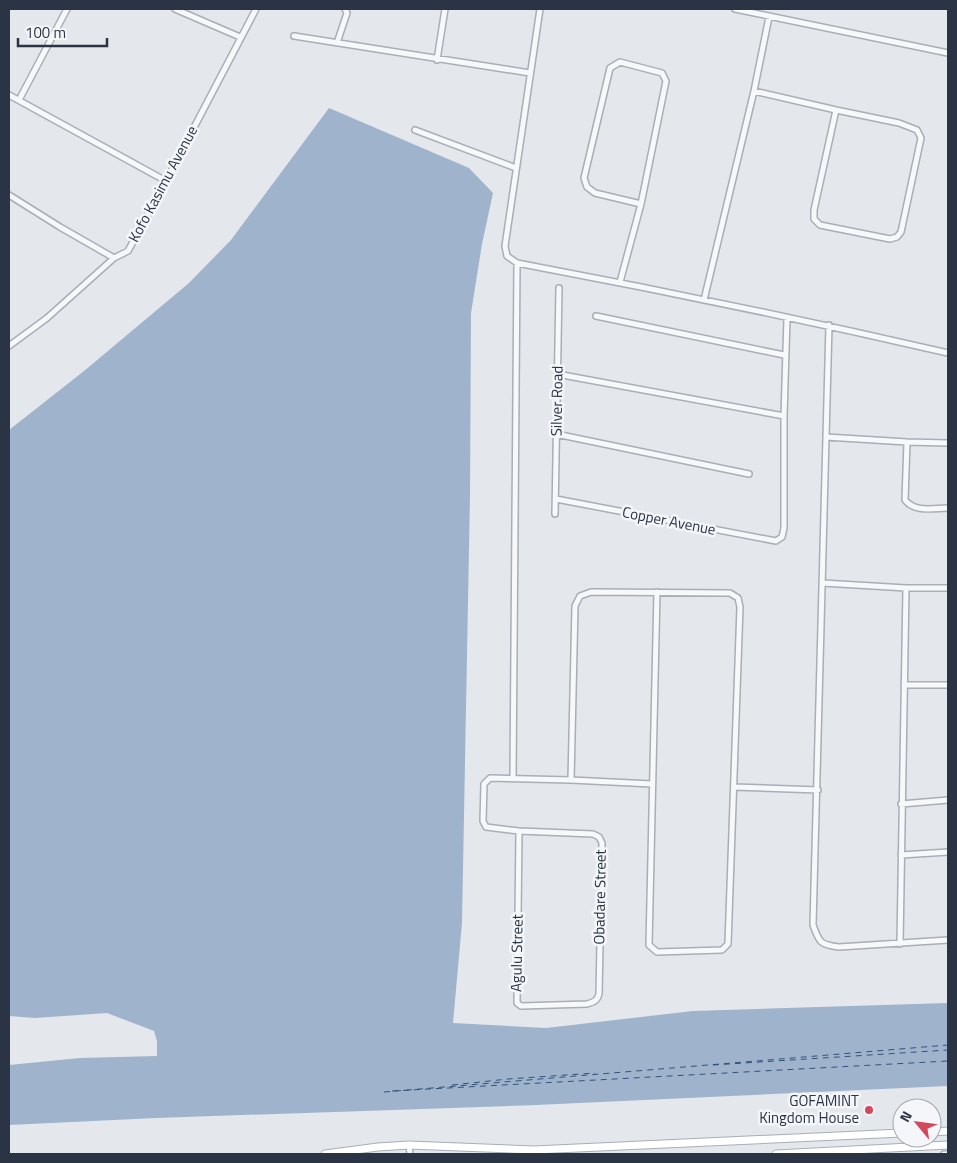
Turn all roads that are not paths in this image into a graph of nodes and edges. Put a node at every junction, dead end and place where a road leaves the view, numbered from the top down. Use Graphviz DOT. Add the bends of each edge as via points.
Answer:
graph roads {
  1 [pos="67,9"];
  2 [pos="175,9"];
  3 [pos="256,9"];
  4 [pos="345,9"];
  5 [pos="445,9"];
  6 [pos="540,9"];
  7 [pos="735,9"];
  8 [pos="769,16"];
  9 [pos="294,36"];
  10 [pos="240,37"];
  11 [pos="337,43"];
  12 [pos="948,52"];
  13 [pos="437,60"];
  14 [pos="530,73"];
  15 [pos="754,91"];
  16 [pos="9,95"];
  17 [pos="19,100"];
  18 [pos="836,110"];
  19 [pos="416,130"];
  20 [pos="516,168"];
  21 [pos="166,181"];
  22 [pos="9,195"];
  23 [pos="641,204"];
  24 [pos="114,258"];
  25 [pos="517,263"];
  26 [pos="620,282"];
  27 [pos="559,288"];
  28 [pos="704,300"];
  29 [pos="596,316"];
  30 [pos="787,318"];
  31 [pos="828,325"];
  32 [pos="9,346"];
  33 [pos="948,353"];
  34 [pos="784,355"];
  35 [pos="557,374"];
  36 [pos="784,416"];
  37 [pos="556,434"];
  38 [pos="826,437"];
  39 [pos="907,442"];
  40 [pos="948,443"];
  41 [pos="749,474"];
  42 [pos="556,499"];
  43 [pos="948,508"];
  44 [pos="555,514"];
  45 [pos="823,583"];
  46 [pos="906,588"];
  47 [pos="948,588"];
  48 [pos="657,592"];
  49 [pos="904,685"];
  50 [pos="948,685"];
  51 [pos="513,778"];
  52 [pos="572,780"];
  53 [pos="652,784"];
  54 [pos="734,787"];
  55 [pos="818,790"];
  56 [pos="948,800"];
  57 [pos="901,804"];
  58 [pos="519,831"];
  59 [pos="948,852"];
  60 [pos="901,855"];
  61 [pos="948,940"];
  62 [pos="900,944"];
  63 [pos="587,1004"];
  64 [pos="892,1133"];
  65 [pos="409,1145"];
  66 [pos="948,1145"];
  67 [pos="325,1154"];
  68 [pos="410,1154"];
  69 [pos="776,1154"];
  70 [pos="944,1154"];
  71 [pos="948,1154"];
  1 -- 17 [label="street"];
  2 -- 10 [label="street"];
  3 -- 10 [label="street, Kofo Kasimu Avenue"];
  4 -- 11 [label="street"];
  5 -- 13 [label="street"];
  6 -- 14 [label="street"];
  7 -- 8 [label="street"];
  8 -- 12 [label="street"];
  8 -- 15 [label="street"];
  9 -- 11 [label="street"];
  10 -- 21 [label="street, Kofo Kasimu Avenue"];
  11 -- 13 [label="street"];
  13 -- 14 [label="street"];
  14 -- 20 [label="street"];
  15 -- 18 [label="street"];
  15 -- 28 [label="street"];
  16 -- 17 [label="street"];
  17 -- 21 [label="street"];
  18 -- 18 [label="street" via="899,123 917,130 921,138 897,238 820,226 814,219"];
  19 -- 20 [label="street"];
  20 -- 25 [label="street" via="505,246 507,256"];
  21 -- 24 [label="street, Kofo Kasimu Avenue" via="128,251"];
  22 -- 24 [label="street"];
  23 -- 23 [label="street" via="666,81 662,73 620,62 610,68 584,178 587,187 595,193"];
  23 -- 26 [label="street"];
  24 -- 32 [label="street, Kofo Kasimu Avenue"];
  25 -- 26 [label="street"];
  25 -- 51 [label="street"];
  26 -- 28 [label="street"];
  27 -- 35 [label="street, Silver Road"];
  28 -- 30 [label="street"];
  29 -- 34 [label="street"];
  30 -- 31 [label="street"];
  30 -- 34 [label="street"];
  31 -- 33 [label="street"];
  31 -- 38 [label="street"];
  34 -- 36 [label="street"];
  35 -- 36 [label="street"];
  35 -- 37 [label="street, Silver Road"];
  36 -- 42 [label="street, Copper Avenue" via="784,528 782,537 776,541"];
  37 -- 41 [label="street"];
  37 -- 42 [label="street, Silver Road"];
  38 -- 39 [label="street"];
  38 -- 45 [label="street"];
  39 -- 40 [label="street"];
  39 -- 43 [label="street" via="905,500 917,508"];
  42 -- 44 [label="street, Silver Road"];
  45 -- 46 [label="street"];
  45 -- 55 [label="street"];
  46 -- 47 [label="street"];
  46 -- 49 [label="street"];
  48 -- 52 [label="street" via="591,592 580,596 575,606"];
  48 -- 53 [label="street"];
  48 -- 54 [label="street" via="730,593 738,598"];
  49 -- 50 [label="street"];
  49 -- 57 [label="street"];
  51 -- 52 [label="street"];
  51 -- 58 [label="street, Obadare Street" via="490,778 484,784 483,821 486,827"];
  52 -- 53 [label="street"];
  53 -- 54 [label="street" via="649,945 657,952 722,950 728,944"];
  54 -- 55 [label="street"];
  55 -- 62 [label="street" via="813,925 818,939 826,946 839,947"];
  56 -- 57 [label="street"];
  57 -- 60 [label="street"];
  58 -- 63 [label="street, Agulu Street" via="516,1003 521,1006"];
  58 -- 63 [label="street, Obadare Street" via="593,834 602,843 599,994 597,1000"];
  59 -- 60 [label="street"];
  60 -- 62 [label="street"];
  61 -- 62 [label="street"];
  64 -- 65 [label="main road" via="534,1150"];
  65 -- 67 [label="main road"];
  65 -- 68 [label="street"];
  66 -- 69 [label="main road"];
  70 -- 71 [label="street"];
}
